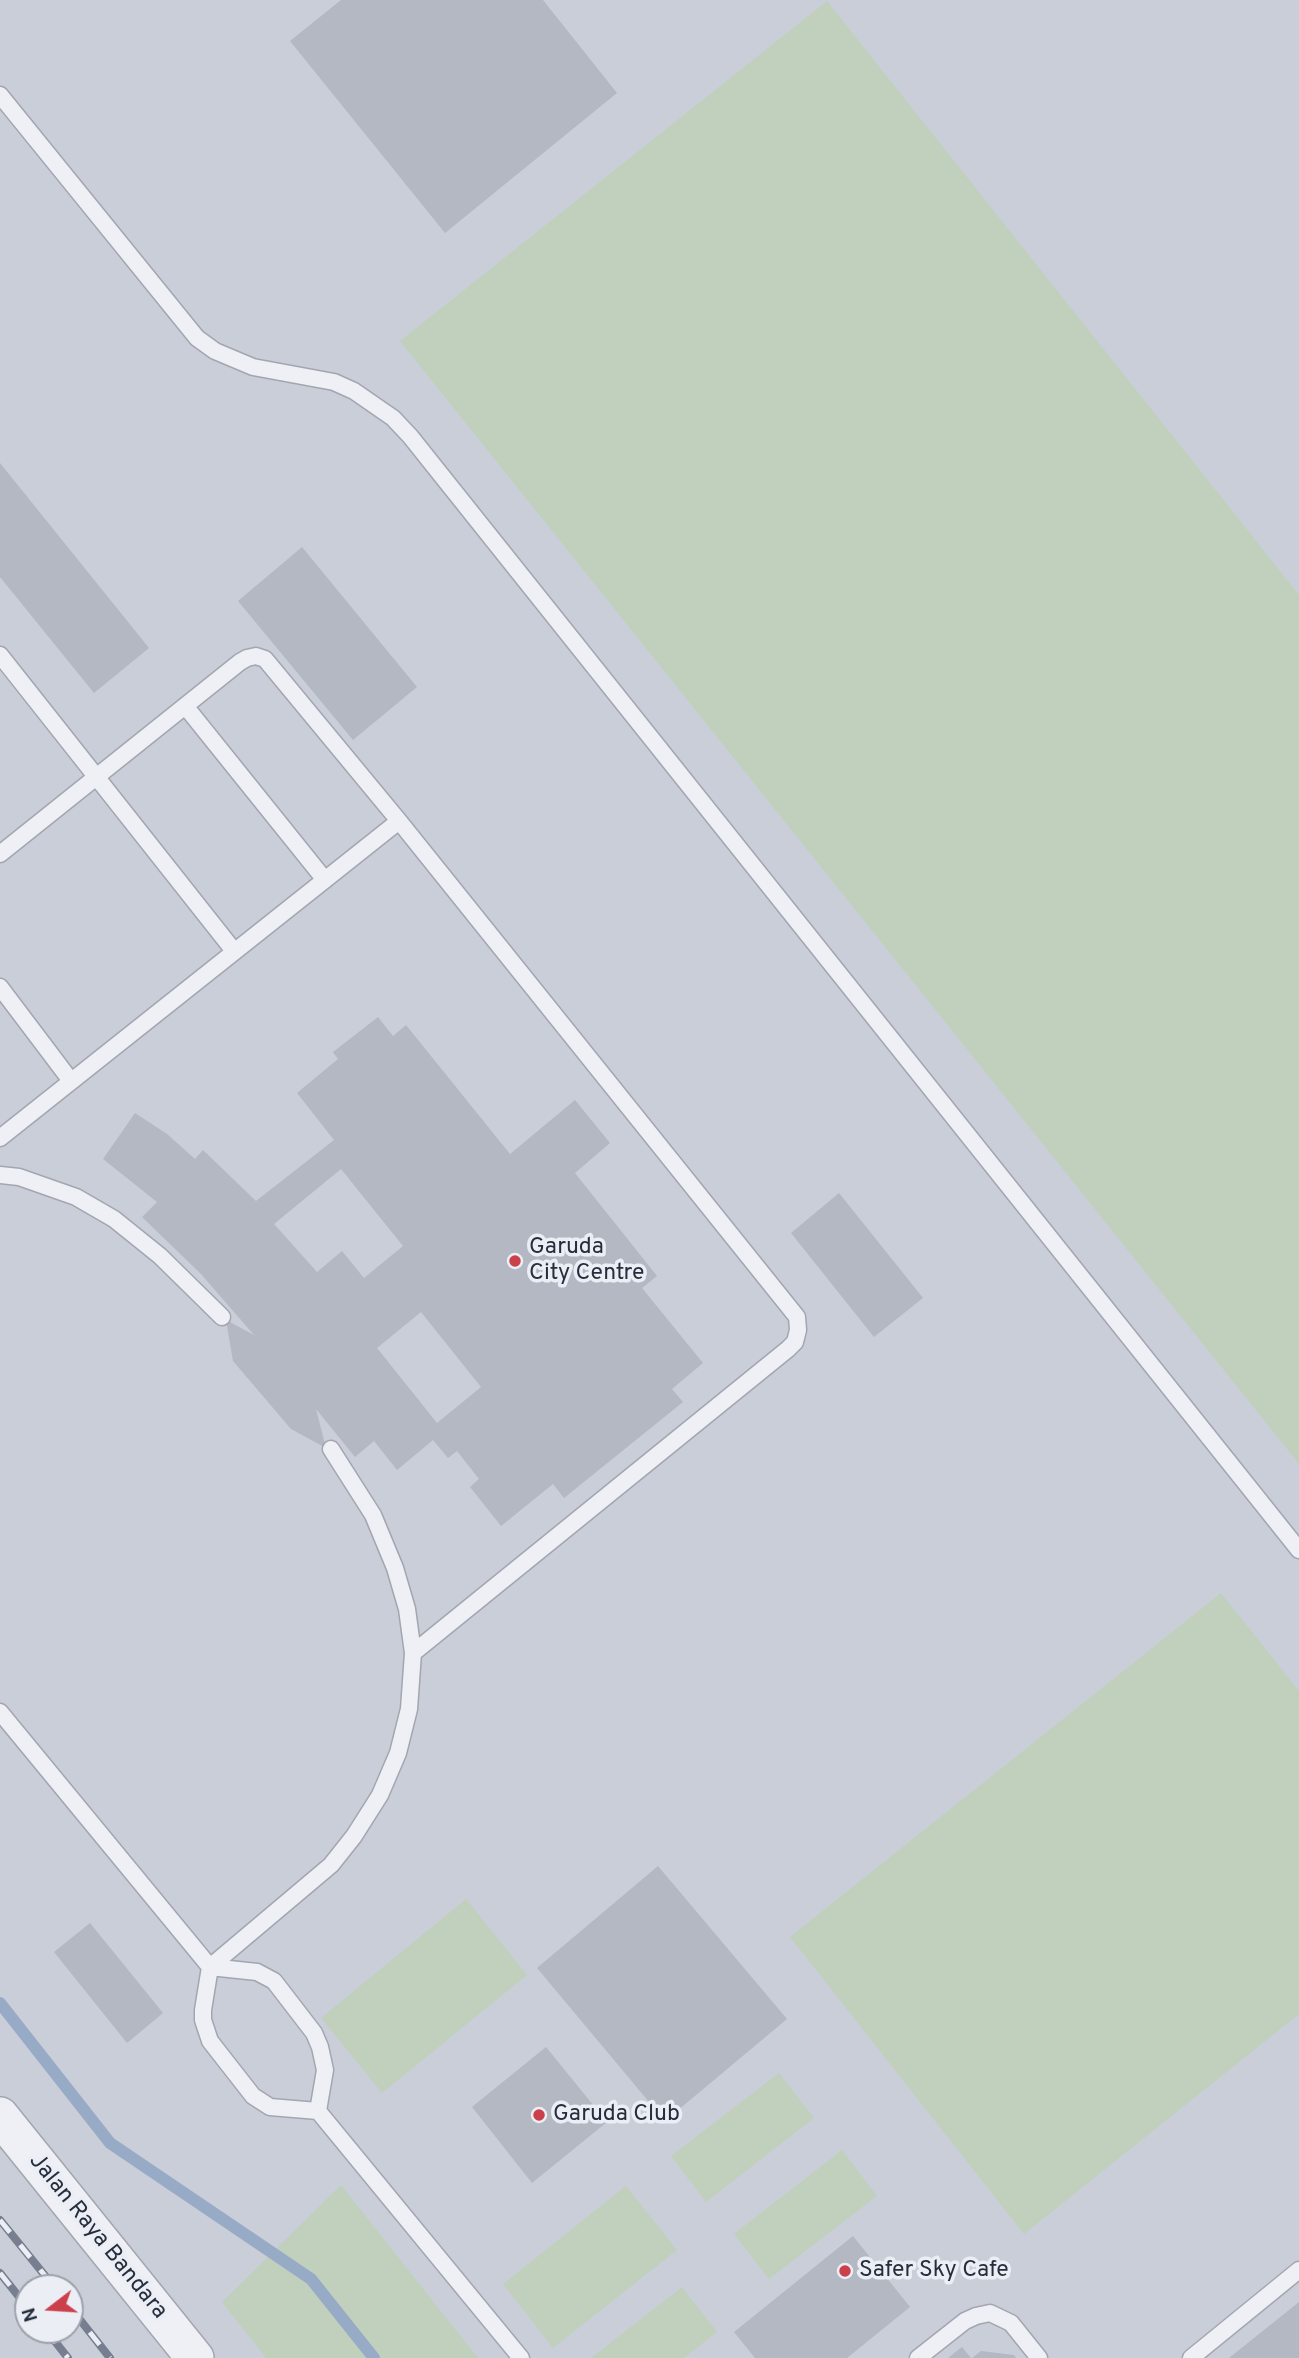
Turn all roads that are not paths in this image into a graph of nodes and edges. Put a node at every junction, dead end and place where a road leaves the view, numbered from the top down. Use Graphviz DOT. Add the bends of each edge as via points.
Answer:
graph roads {
  1 [pos="0,95"];
  2 [pos="0,655"];
  3 [pos="186,708"];
  4 [pos="97,776"];
  5 [pos="400,821"];
  6 [pos="0,854"];
  7 [pos="325,880"];
  8 [pos="234,951"];
  9 [pos="0,986"];
  10 [pos="71,1080"];
  11 [pos="0,1138"];
  12 [pos="0,1175"];
  13 [pos="222,1317"];
  14 [pos="331,1449"];
  15 [pos="1299,1550"];
  16 [pos="413,1653"];
  17 [pos="0,1712"];
  18 [pos="210,1967"];
  19 [pos="318,2111"];
  20 [pos="0,2116"];
  21 [pos="1299,2270"];
  22 [pos="195,2358"];
  23 [pos="521,2358"];
  24 [pos="918,2358"];
  25 [pos="1039,2358"];
  26 [pos="1191,2358"];
  1 -- 15 [label="lane" via="197,338 253,367 334,382 354,391 410,436"];
  2 -- 4 [label="lane"];
  3 -- 4 [label="lane"];
  3 -- 5 [label="lane" via="247,658 265,659"];
  3 -- 7 [label="lane"];
  4 -- 6 [label="lane"];
  4 -- 8 [label="lane"];
  5 -- 7 [label="lane"];
  5 -- 16 [label="lane" via="789,1306 798,1329 788,1349"];
  7 -- 8 [label="lane"];
  8 -- 10 [label="lane"];
  9 -- 10 [label="lane"];
  10 -- 11 [label="lane"];
  12 -- 13 [label="lane" via="76,1197 114,1219 160,1256"];
  14 -- 16 [label="lane" via="373,1515 395,1568"];
  16 -- 18 [label="lane" via="409,1709 398,1753 380,1795 354,1836 331,1865"];
  17 -- 18 [label="lane"];
  18 -- 19 [label="lane" via="266,1975 314,2033 325,2070"];
  18 -- 19 [label="lane" via="203,2020 210,2041 261,2103"];
  19 -- 23 [label="lane"];
  20 -- 22 [label="street, Jalan Raya Bandara"];
  21 -- 26 [label="lane"];
  24 -- 25 [label="lane" via="965,2321 990,2314 1011,2323"];
}
